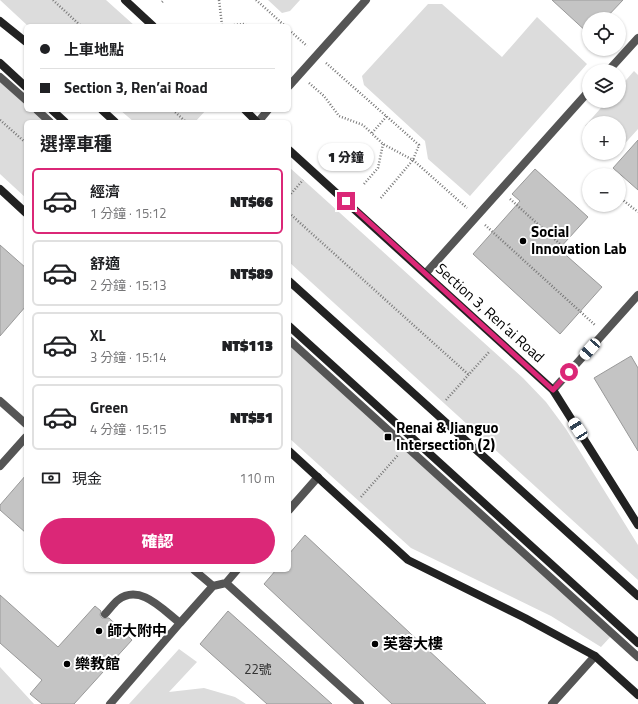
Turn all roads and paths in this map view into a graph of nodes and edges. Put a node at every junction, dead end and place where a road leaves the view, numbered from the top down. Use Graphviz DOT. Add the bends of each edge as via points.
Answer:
graph roads {
  1 [pos="53,0"];
  2 [pos="125,0"];
  3 [pos="219,0"];
  4 [pos="256,0"];
  5 [pos="366,0"];
  6 [pos="0,21"];
  7 [pos="79,24"];
  8 [pos="151,24"];
  9 [pos="222,24"];
  10 [pos="283,24"];
  11 [pos="291,32"];
  12 [pos="638,38"];
  13 [pos="24,40"];
  14 [pos="317,54"];
  15 [pos="0,63"];
  16 [pos="614,64"];
  17 [pos="299,74"];
  18 [pos="0,77"];
  19 [pos="291,84"];
  20 [pos="24,85"];
  21 [pos="24,98"];
  22 [pos="582,99"];
  23 [pos="39,112"];
  24 [pos="54,112"];
  25 [pos="104,112"];
  26 [pos="175,112"];
  27 [pos="247,112"];
  28 [pos="266,112"];
  29 [pos="387,116"];
  30 [pos="0,120"];
  31 [pos="48,120"];
  32 [pos="63,120"];
  33 [pos="113,120"];
  34 [pos="184,120"];
  35 [pos="256,120"];
  36 [pos="260,120"];
  37 [pos="372,133"];
  38 [pos="24,141"];
  39 [pos="383,144"];
  40 [pos="291,152"];
  41 [pos="413,160"];
  42 [pos="312,170"];
  43 [pos="364,184"];
  44 [pos="0,189"];
  45 [pos="499,189"];
  46 [pos="291,194"];
  47 [pos="380,199"];
  48 [pos="626,203"];
  49 [pos="24,211"];
  50 [pos="638,212"];
  51 [pos="291,215"];
  52 [pos="476,216"];
  53 [pos="580,243"];
  54 [pos="426,273"];
  55 [pos="291,284"];
  56 [pos="638,295"];
  57 [pos="596,326"];
  58 [pos="291,328"];
  59 [pos="291,342"];
  60 [pos="489,352"];
  61 [pos="469,375"];
  62 [pos="553,390"];
  63 [pos="446,400"];
  64 [pos="0,401"];
  65 [pos="24,422"];
  66 [pos="24,438"];
  67 [pos="401,452"];
  68 [pos="291,453"];
  69 [pos="0,466"];
  70 [pos="318,477"];
  71 [pos="361,497"];
  72 [pos="291,508"];
  73 [pos="638,525"];
  74 [pos="196,572"];
  75 [pos="235,572"];
  76 [pos="226,583"];
  77 [pos="213,586"];
  78 [pos="638,596"];
  79 [pos="105,614"];
  80 [pos="180,623"];
  81 [pos="638,643"];
  82 [pos="595,656"];
  83 [pos="638,657"];
  84 [pos="638,695"];
  85 [pos="110,704"];
  86 [pos="360,704"];
  87 [pos="552,704"];
  1 -- 7 [label="path"];
  2 -- 8 [label="main road"];
  3 -- 9 [label="path"];
  4 -- 10 [label="path"];
  5 -- 14 [label="street"];
  6 -- 13 [label="main road"];
  11 -- 14 [label="path"];
  12 -- 16 [label="street"];
  14 -- 17 [label="street"];
  14 -- 29 [label="path"];
  15 -- 20 [label="main road"];
  17 -- 19 [label="street"];
  17 -- 37 [label="path" via="324,96 339,116 362,125"];
  18 -- 21 [label="street"];
  22 -- 45 [label="street"];
  23 -- 31 [label="street"];
  24 -- 32 [label="main road"];
  25 -- 33 [label="main road"];
  26 -- 34 [label="path"];
  27 -- 35 [label="main road"];
  28 -- 36 [label="street"];
  29 -- 37 [label="path"];
  29 -- 41 [label="path" via="419,145"];
  30 -- 38 [label="path"];
  37 -- 39 [label="path"];
  39 -- 41 [label="path"];
  39 -- 43 [label="path" via="378,168"];
  40 -- 42 [label="main road, Section 3, Ren’ai Road"];
  41 -- 47 [label="path"];
  41 -- 52 [label="path"];
  42 -- 46 [label="path"];
  42 -- 54 [label="main road, Section 3, Ren’ai Road"];
  44 -- 49 [label="main road"];
  45 -- 52 [label="street"];
  45 -- 53 [label="path" via="571,254"];
  48 -- 50 [label="path"];
  51 -- 61 [label="path"];
  52 -- 54 [label="street"];
  52 -- 57 [label="path"];
  54 -- 62 [label="main road, Section 3, Ren’ai Road"];
  55 -- 78 [label="main road"];
  56 -- 62 [label="street"];
  58 -- 81 [label="main road"];
  59 -- 83 [label="street"];
  60 -- 61 [label="path"];
  61 -- 63 [label="path"];
  62 -- 73 [label="main road, Section 3, Ren’ai Road"];
  64 -- 65 [label="street"];
  66 -- 69 [label="street"];
  67 -- 71 [label="path"];
  68 -- 70 [label="main road"];
  70 -- 72 [label="street"];
  70 -- 82 [label="main road" via="408,560"];
  74 -- 77 [label="street"];
  75 -- 76 [label="street"];
  76 -- 77 [label="street"];
  76 -- 86 [label="street"];
  77 -- 80 [label="street"];
  79 -- 80 [label="street" via="119,600 132,594 146,596"];
  80 -- 85 [label="street"];
  82 -- 84 [label="main road"];
  82 -- 87 [label="street"];
}
